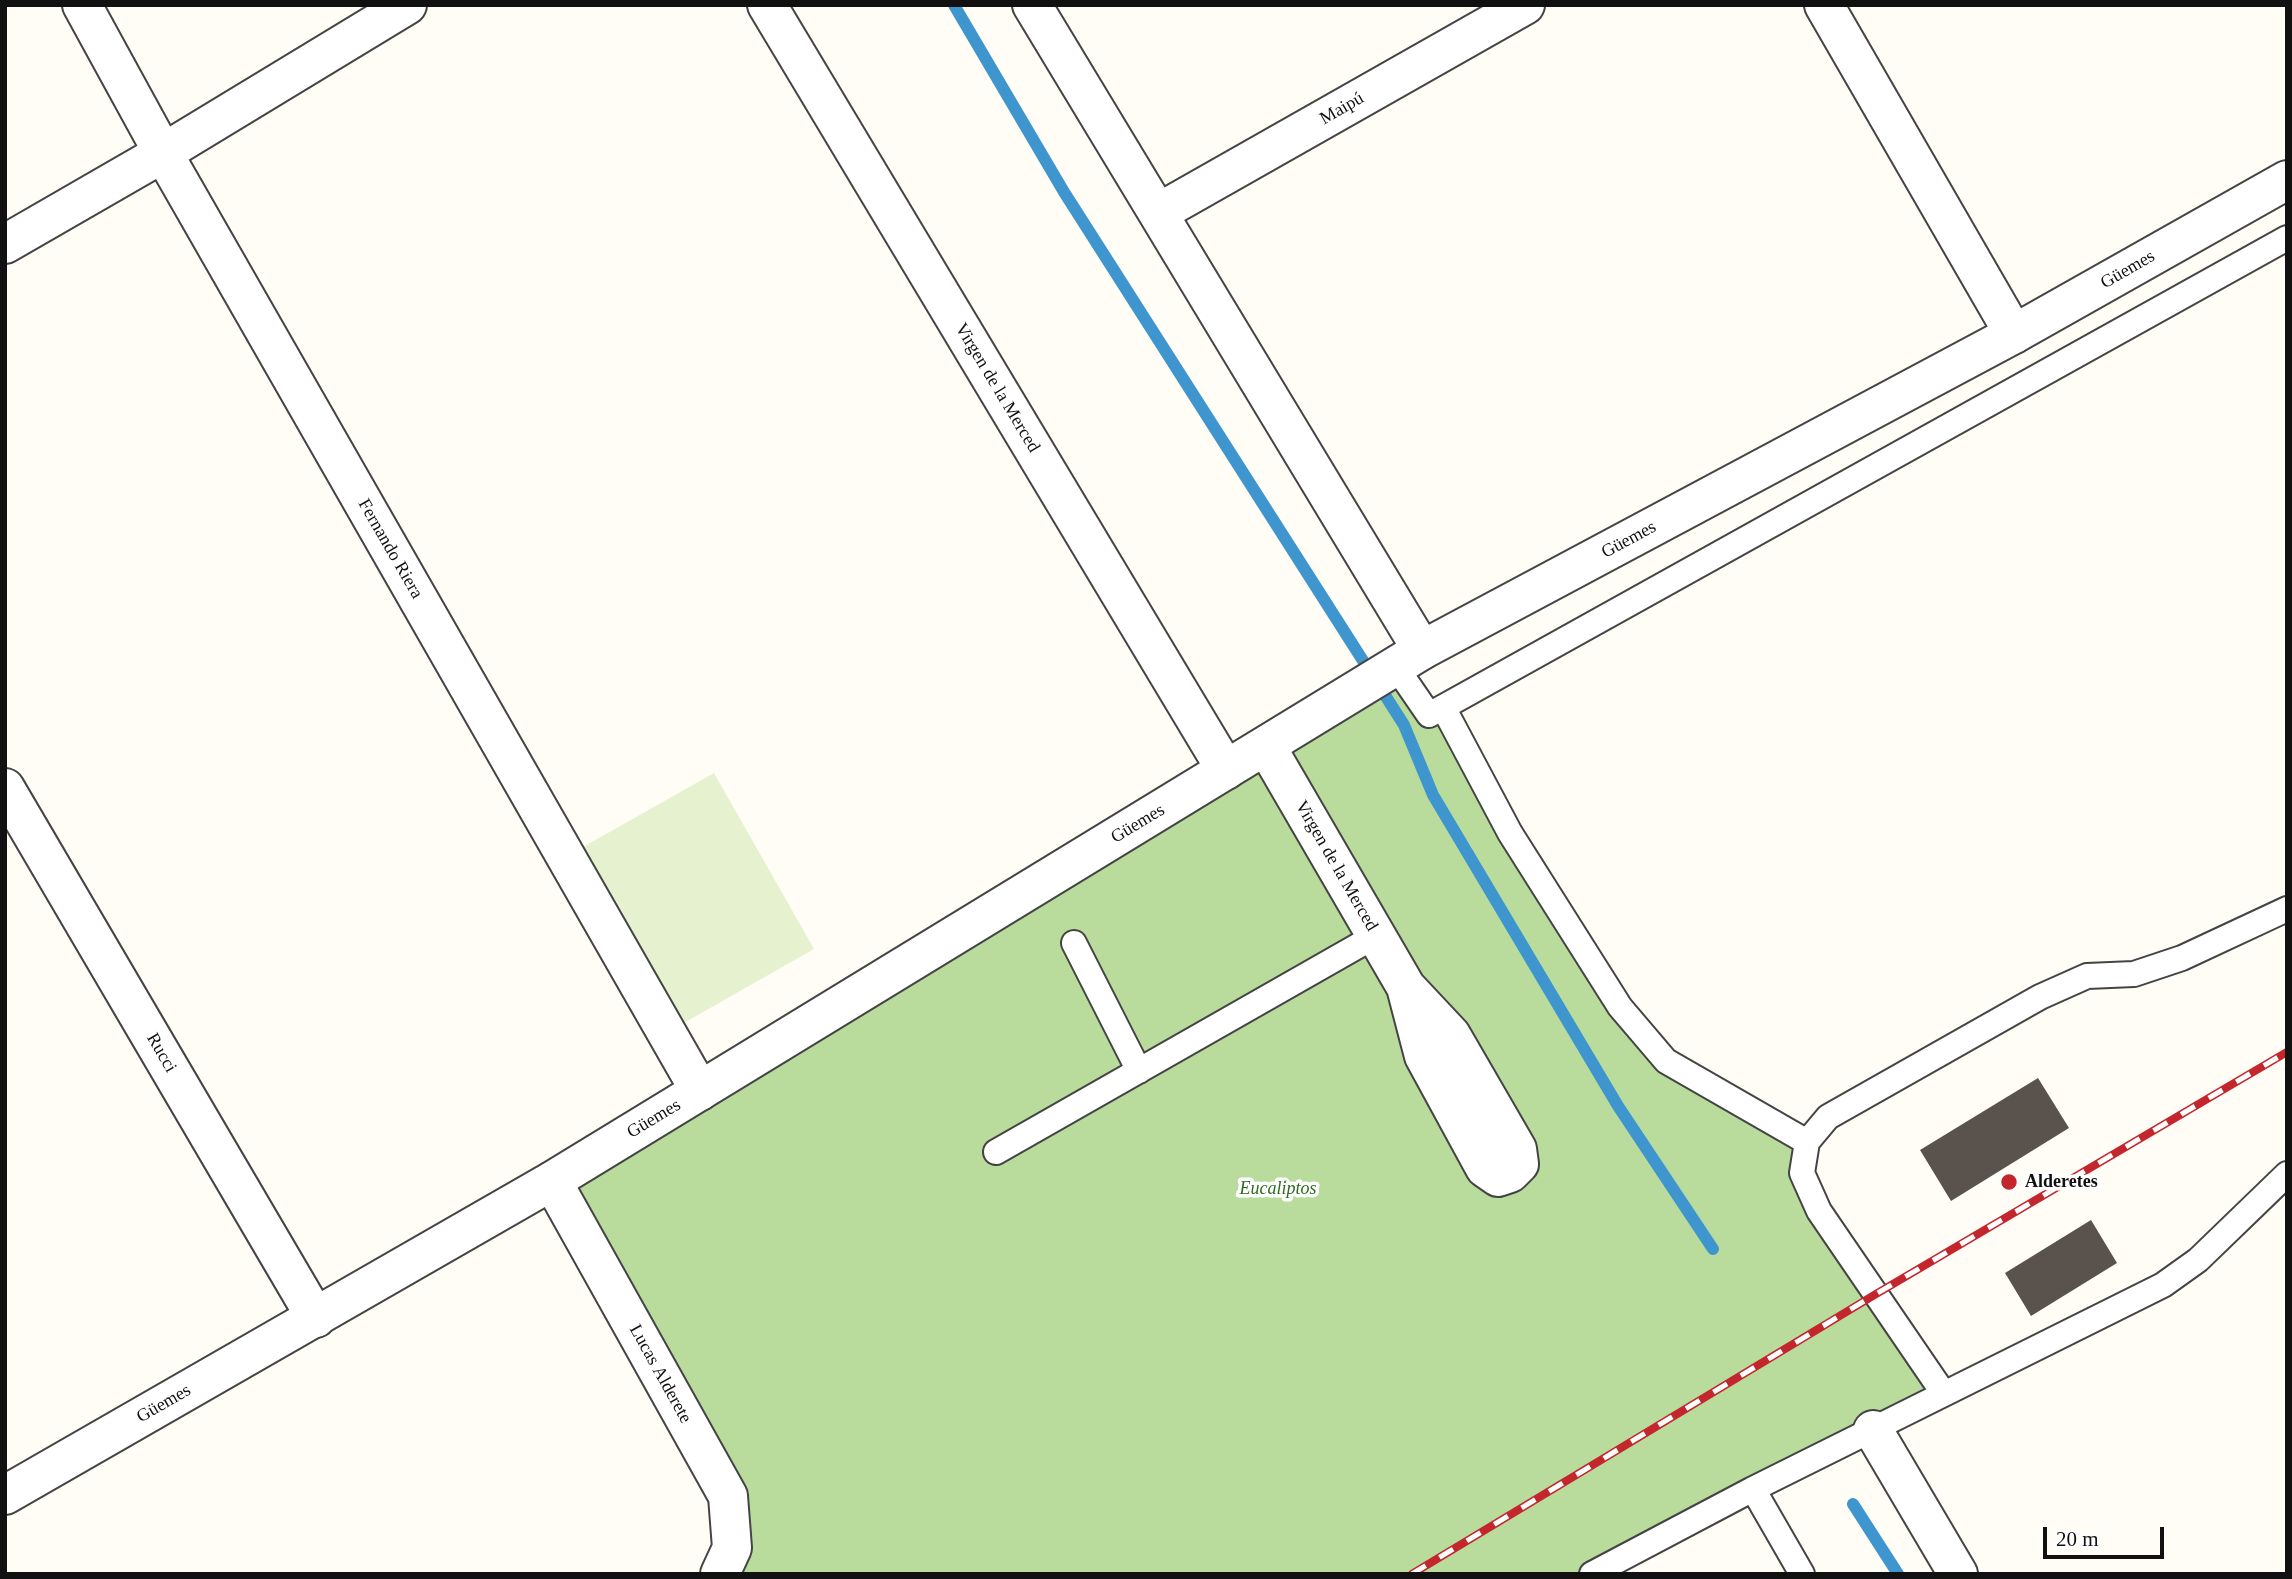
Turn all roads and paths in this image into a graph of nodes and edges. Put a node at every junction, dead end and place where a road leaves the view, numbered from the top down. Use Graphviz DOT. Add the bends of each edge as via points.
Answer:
graph roads {
  1 [pos="82,5"];
  2 [pos="407,5"];
  3 [pos="767,5"];
  4 [pos="1032,5"];
  5 [pos="1525,5"];
  6 [pos="1824,5"];
  7 [pos="163,153"];
  8 [pos="2287,180"];
  9 [pos="1158,213"];
  10 [pos="2287,238"];
  11 [pos="5,244"];
  12 [pos="2014,334"];
  13 [pos="1404,662"];
  14 [pos="1443,707"];
  15 [pos="1266,746"];
  16 [pos="1226,770"];
  17 [pos="5,788"];
  18 [pos="2287,909"];
  19 [pos="1377,935"];
  20 [pos="1074,943"];
  21 [pos="1406,987"];
  22 [pos="1139,1072"];
  23 [pos="700,1091"];
  24 [pos="1807,1142"];
  25 [pos="996,1152"];
  26 [pos="2287,1174"];
  27 [pos="551,1181"];
  28 [pos="316,1318"];
  29 [pos="1944,1394"];
  30 [pos="1873,1430"];
  31 [pos="1753,1489"];
  32 [pos="5,1495"];
  33 [pos="720,1574"];
  34 [pos="1592,1574"];
  35 [pos="1802,1574"];
  36 [pos="1958,1574"];
  1 -- 7 [label="street, Fernando Riera"];
  2 -- 7 [label="street"];
  3 -- 16 [label="street, Virgen de la Merced"];
  4 -- 9 [label="street"];
  5 -- 9 [label="street, Maipú"];
  6 -- 12 [label="street"];
  7 -- 11 [label="street"];
  7 -- 23 [label="street, Fernando Riera"];
  8 -- 12 [label="street, Güemes"];
  9 -- 13 [label="street"];
  10 -- 14 [label="lane"];
  12 -- 13 [label="street, Güemes"];
  13 -- 14 [label="lane" via="1429,715"];
  13 -- 15 [label="street, Güemes"];
  14 -- 24 [label="lane" via="1510,833 1620,1007 1666,1061"];
  15 -- 16 [label="street, Güemes"];
  15 -- 19 [label="street, Virgen de la Merced"];
  16 -- 23 [label="street, Güemes"];
  17 -- 28 [label="street, Rucci"];
  18 -- 24 [label="lane" via="2182,958 2134,974 2087,976 2040,997 1828,1117"];
  19 -- 21 [label="street, Virgen de la Merced"];
  19 -- 22 [label="lane"];
  20 -- 22 [label="lane"];
  22 -- 25 [label="lane"];
  23 -- 27 [label="street, Güemes"];
  24 -- 29 [label="lane" via="1802,1173 1819,1211"];
  26 -- 29 [label="lane" via="2198,1260 2163,1285"];
  27 -- 28 [label="street, Güemes"];
  27 -- 33 [label="street, Lucas Alderete" via="728,1496 732,1548"];
  28 -- 32 [label="street, Güemes"];
  29 -- 30 [label="lane"];
  30 -- 31 [label="lane"];
  30 -- 36 [label="street"];
  31 -- 34 [label="lane"];
  31 -- 35 [label="lane"];
}
